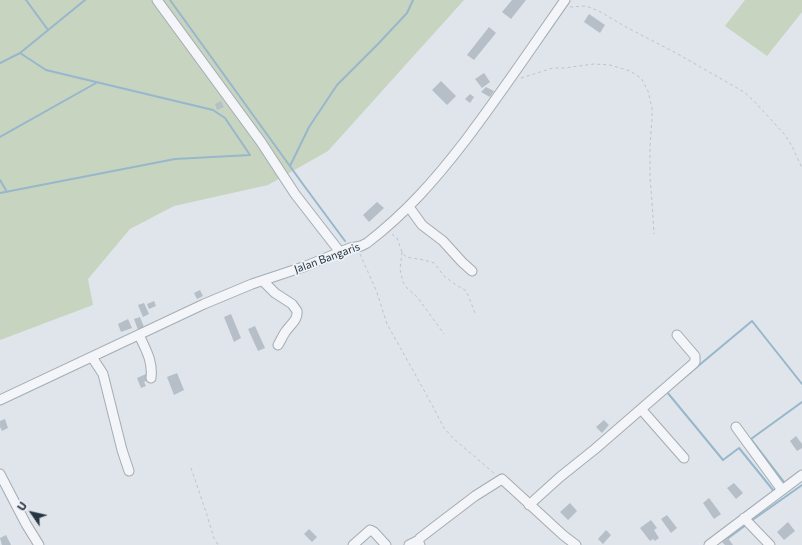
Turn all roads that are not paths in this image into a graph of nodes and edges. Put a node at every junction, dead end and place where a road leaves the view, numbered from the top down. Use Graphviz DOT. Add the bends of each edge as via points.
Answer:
graph roads {
  1 [pos="157,0"];
  2 [pos="563,3"];
  3 [pos="409,207"];
  4 [pos="340,252"];
  5 [pos="472,271"];
  6 [pos="263,281"];
  7 [pos="140,335"];
  8 [pos="677,336"];
  9 [pos="278,345"];
  10 [pos="92,357"];
  11 [pos="151,378"];
  12 [pos="0,400"];
  13 [pos="641,409"];
  14 [pos="736,427"];
  15 [pos="684,458"];
  16 [pos="129,471"];
  17 [pos="0,474"];
  18 [pos="802,475"];
  19 [pos="782,490"];
  20 [pos="529,505"];
  21 [pos="744,518"];
  22 [pos="419,543"];
  23 [pos="712,544"];
  24 [pos="39,545"];
  25 [pos="353,545"];
  26 [pos="386,545"];
  27 [pos="409,545"];
  28 [pos="576,545"];
  29 [pos="770,545"];
  1 -- 4 [label="street" via="261,142 295,194"];
  2 -- 3 [label="street, Jalan Bangaris" via="494,102 441,172"];
  3 -- 4 [label="street, Jalan Bangaris" via="367,243"];
  3 -- 5 [label="street" via="422,225 443,241"];
  4 -- 6 [label="street, Jalan Bangaris"];
  6 -- 7 [label="street, Jalan Bangaris" via="204,304"];
  6 -- 9 [label="street" via="298,311 297,317"];
  7 -- 10 [label="street, Jalan Bangaris"];
  7 -- 11 [label="street" via="151,363"];
  8 -- 13 [label="street" via="695,356 695,362"];
  10 -- 12 [label="street, Jalan Bangaris"];
  10 -- 16 [label="street" via="103,374"];
  13 -- 15 [label="street"];
  13 -- 20 [label="street"];
  14 -- 19 [label="street"];
  17 -- 24 [label="street"];
  18 -- 19 [label="street"];
  19 -- 21 [label="street"];
  20 -- 22 [label="street" via="502,480 475,496 420,538"];
  20 -- 28 [label="street"];
  21 -- 23 [label="street"];
  21 -- 29 [label="street"];
  22 -- 27 [label="street"];
  25 -- 26 [label="street" via="370,530"];
}
